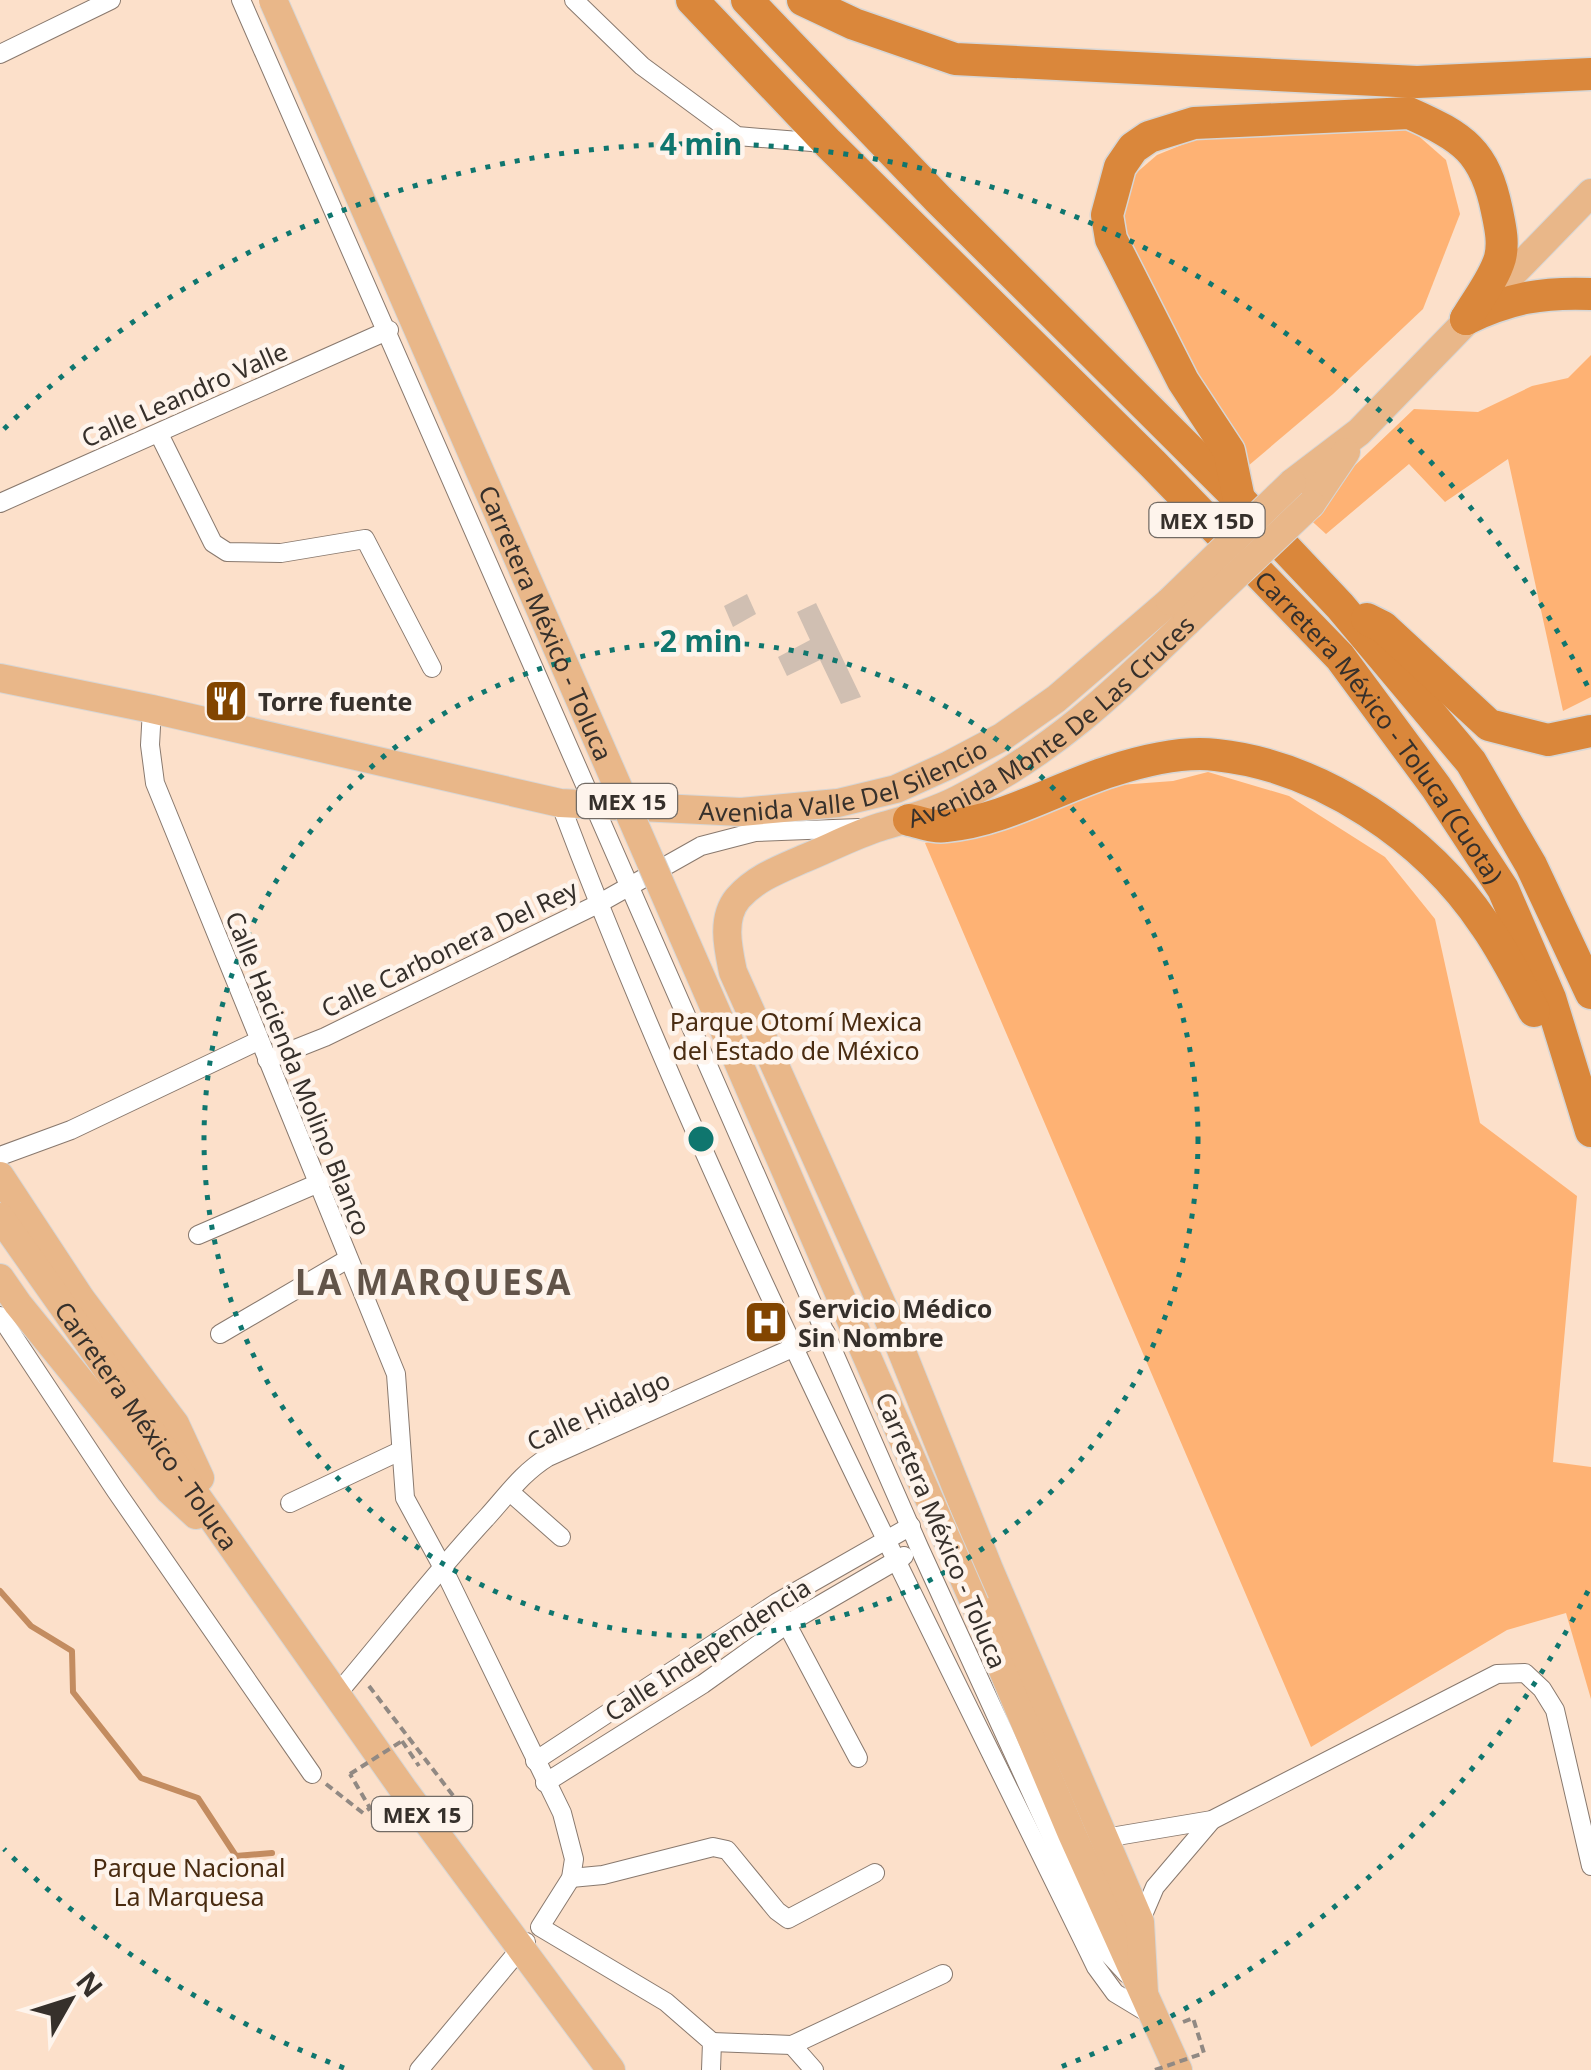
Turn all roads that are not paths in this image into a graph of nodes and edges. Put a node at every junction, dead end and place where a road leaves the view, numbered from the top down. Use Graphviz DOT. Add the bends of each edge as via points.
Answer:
graph roads {
  1 [pos="111,0"];
  2 [pos="241,0"];
  3 [pos="273,0"];
  4 [pos="284,0"];
  5 [pos="574,0"];
  6 [pos="692,0"];
  7 [pos="747,0"];
  8 [pos="803,0"];
  9 [pos="257,40"];
  10 [pos="0,54"];
  11 [pos="1591,74"];
  12 [pos="828,143"];
  13 [pos="1591,192"];
  14 [pos="1591,294"];
  15 [pos="1466,319"];
  16 [pos="388,330"];
  17 [pos="159,434"];
  18 [pos="1239,500"];
  19 [pos="0,503"];
  20 [pos="1340,606"];
  21 [pos="1178,611"];
  22 [pos="432,668"];
  23 [pos="14,682"];
  24 [pos="0,694"];
  25 [pos="152,709"];
  26 [pos="1591,730"];
  27 [pos="896,789"];
  28 [pos="560,803"];
  29 [pos="592,804"];
  30 [pos="894,824"];
  31 [pos="630,886"];
  32 [pos="598,904"];
  33 [pos="1591,993"];
  34 [pos="258,1041"];
  35 [pos="266,1060"];
  36 [pos="1588,1118"];
  37 [pos="0,1156"];
  38 [pos="0,1176"];
  39 [pos="321,1182"];
  40 [pos="4,1223"];
  41 [pos="198,1235"];
  42 [pos="348,1260"];
  43 [pos="0,1278"];
  44 [pos="0,1316"];
  45 [pos="826,1333"];
  46 [pos="220,1334"];
  47 [pos="794,1350"];
  48 [pos="400,1451"];
  49 [pos="510,1492"];
  50 [pos="290,1503"];
  51 [pos="911,1526"];
  52 [pos="561,1537"];
  53 [pos="919,1547"];
  54 [pos="892,1551"];
  55 [pos="238,1555"];
  56 [pos="442,1566"];
  57 [pos="776,1603"];
  58 [pos="787,1624"];
  59 [pos="686,1663"];
  60 [pos="704,1684"];
  61 [pos="338,1693"];
  62 [pos="858,1758"];
  63 [pos="535,1761"];
  64 [pos="312,1774"];
  65 [pos="545,1782"];
  66 [pos="1585,1810"];
  67 [pos="1212,1820"];
  68 [pos="1104,1838"];
  69 [pos="1591,1866"];
  70 [pos="875,1873"];
  71 [pos="571,1878"];
  72 [pos="1140,1922"];
  73 [pos="540,1927"];
  74 [pos="520,1948"];
  75 [pos="943,1974"];
  76 [pos="1149,2005"];
  77 [pos="712,2042"];
  78 [pos="792,2044"];
  79 [pos="418,2070"];
  80 [pos="611,2070"];
  81 [pos="712,2070"];
  82 [pos="814,2070"];
  83 [pos="1178,2070"];
  1 -- 10 [label="street"];
  2 -- 9 [label="street"];
  3 -- 76 [label="main road, Carretera México - Toluca / MEX 15, bridge"];
  4 -- 9 [label="street"];
  5 -- 12 [label="street" via="642,66 737,136"];
  6 -- 12 [label="highway, Carretera México - Toluca (Cuota) / MEX 15D"];
  7 -- 18 [label="highway, Carretera México - Toluca (Cuota) / MEX 15D"];
  8 -- 11 [label="highway" via="955,59 1417,82"];
  9 -- 16 [label="street"];
  12 -- 36 [label="highway, Carretera México - Toluca (Cuota) / MEX 15D" via="1340,657 1503,890 1550,998"];
  13 -- 15 [label="main road, Avenida Monte De Las Cruces"];
  14 -- 15 [label="highway" via="1504,301"];
  15 -- 18 [label="highway" via="1500,257 1500,224 1478,156 1440,127 1409,113 1194,123 1133,148 1120,167 1107,215 1111,239 1183,381 1229,451"];
  15 -- 21 [label="main road, Avenida Monte De Las Cruces, bridge" via="1301,494"];
  16 -- 17 [label="street, Calle Leandro Valle"];
  16 -- 29 [label="street"];
  17 -- 19 [label="street, Calle Leandro Valle"];
  17 -- 22 [label="street" via="214,543 227,552 281,553 365,539"];
  18 -- 20 [label="highway, Carretera México - Toluca (Cuota) / MEX 15D"];
  20 -- 26 [label="highway" via="1384,627 1489,724 1548,740"];
  20 -- 33 [label="highway, Carretera México - Toluca (Cuota) / MEX 15D" via="1471,762 1531,865"];
  21 -- 27 [label="main road, Avenida Valle Del Silencio" via="1002,738"];
  21 -- 30 [label="main road, Avenida Monte De Las Cruces" via="1102,705 1031,760"];
  23 -- 24 [label="main road"];
  23 -- 25 [label="main road, Avenida Valle Del Silencio"];
  25 -- 28 [label="main road, Avenida Valle Del Silencio"];
  25 -- 34 [label="street, Calle Hacienda Molino Blanco" via="155,782"];
  27 -- 29 [label="main road, Avenida Valle Del Silencio" via="838,804 741,812"];
  27 -- 30 [label="main road"];
  28 -- 29 [label="main road, Avenida Valle Del Silencio"];
  28 -- 32 [label="street"];
  29 -- 31 [label="street"];
  30 -- 31 [label="street, Calle Carbonera Del Rey" via="755,832 700,846"];
  30 -- 36 [label="highway" via="944,827 1161,759 1213,754 1290,772 1378,818 1450,881 1504,956"];
  30 -- 68 [label="main road, Avenida Monte De Las Cruces" via="758,879 735,902 728,922 733,972 892,1327"];
  31 -- 32 [label="street, Calle Carbonera Del Rey"];
  31 -- 45 [label="street"];
  32 -- 35 [label="street, Calle Carbonera Del Rey"];
  32 -- 47 [label="street"];
  34 -- 35 [label="street, Calle Hacienda Molino Blanco"];
  34 -- 37 [label="street" via="71,1130"];
  35 -- 39 [label="street, Calle Hacienda Molino Blanco"];
  38 -- 55 [label="main road" via="175,1424"];
  39 -- 41 [label="street"];
  39 -- 42 [label="street, Calle Hacienda Molino Blanco"];
  40 -- 55 [label="main road, Carretera México - Toluca / MEX 15"];
  42 -- 46 [label="street"];
  42 -- 48 [label="street, Calle Hacienda Molino Blanco" via="396,1374"];
  43 -- 55 [label="main road" via="169,1490"];
  44 -- 64 [label="street"];
  45 -- 47 [label="street, Calle Hidalgo"];
  45 -- 51 [label="street"];
  47 -- 49 [label="street, Calle Hidalgo" via="548,1457 524,1472"];
  47 -- 54 [label="street"];
  48 -- 50 [label="street"];
  48 -- 56 [label="street, Calle Hacienda Molino Blanco" via="405,1498"];
  49 -- 52 [label="street"];
  49 -- 56 [label="street, Calle Hidalgo"];
  51 -- 53 [label="street"];
  51 -- 54 [label="street"];
  53 -- 54 [label="street"];
  53 -- 76 [label="street" via="1102,1947"];
  54 -- 57 [label="street, Calle Independencia"];
  54 -- 58 [label="street, Calle Independencia"];
  54 -- 76 [label="street" via="1096,1967 1115,1994"];
  55 -- 61 [label="main road, Carretera México - Toluca / MEX 15"];
  56 -- 61 [label="street, Calle Hidalgo"];
  56 -- 63 [label="street, Calle Hacienda Molino Blanco"];
  57 -- 58 [label="street"];
  57 -- 59 [label="street, Calle Independencia"];
  58 -- 60 [label="street, Calle Independencia"];
  58 -- 62 [label="street"];
  59 -- 60 [label="street"];
  59 -- 63 [label="street, Calle Independencia"];
  60 -- 65 [label="street, Calle Independencia"];
  61 -- 74 [label="main road, Carretera México - Toluca / MEX 15"];
  63 -- 65 [label="street, Calle Hacienda Molino Blanco"];
  65 -- 71 [label="street, Calle Hacienda Molino Blanco" via="572,1848"];
  66 -- 67 [label="street" via="1555,1710 1525,1673 1498,1674"];
  66 -- 69 [label="street"];
  67 -- 68 [label="street"];
  67 -- 72 [label="street" via="1155,1886"];
  68 -- 72 [label="main road, Avenida Monte De Las Cruces"];
  70 -- 71 [label="street" via="788,1920 727,1850 713,1847"];
  71 -- 73 [label="street"];
  72 -- 76 [label="main road, Avenida Monte De Las Cruces"];
  73 -- 74 [label="street"];
  73 -- 77 [label="street" via="666,2002"];
  74 -- 79 [label="street"];
  74 -- 80 [label="main road, Carretera México - Toluca / MEX 15"];
  75 -- 78 [label="street"];
  76 -- 83 [label="main road, Carretera México - Toluca / MEX 15"];
  77 -- 78 [label="street"];
  77 -- 81 [label="street"];
  78 -- 82 [label="street"];
}
